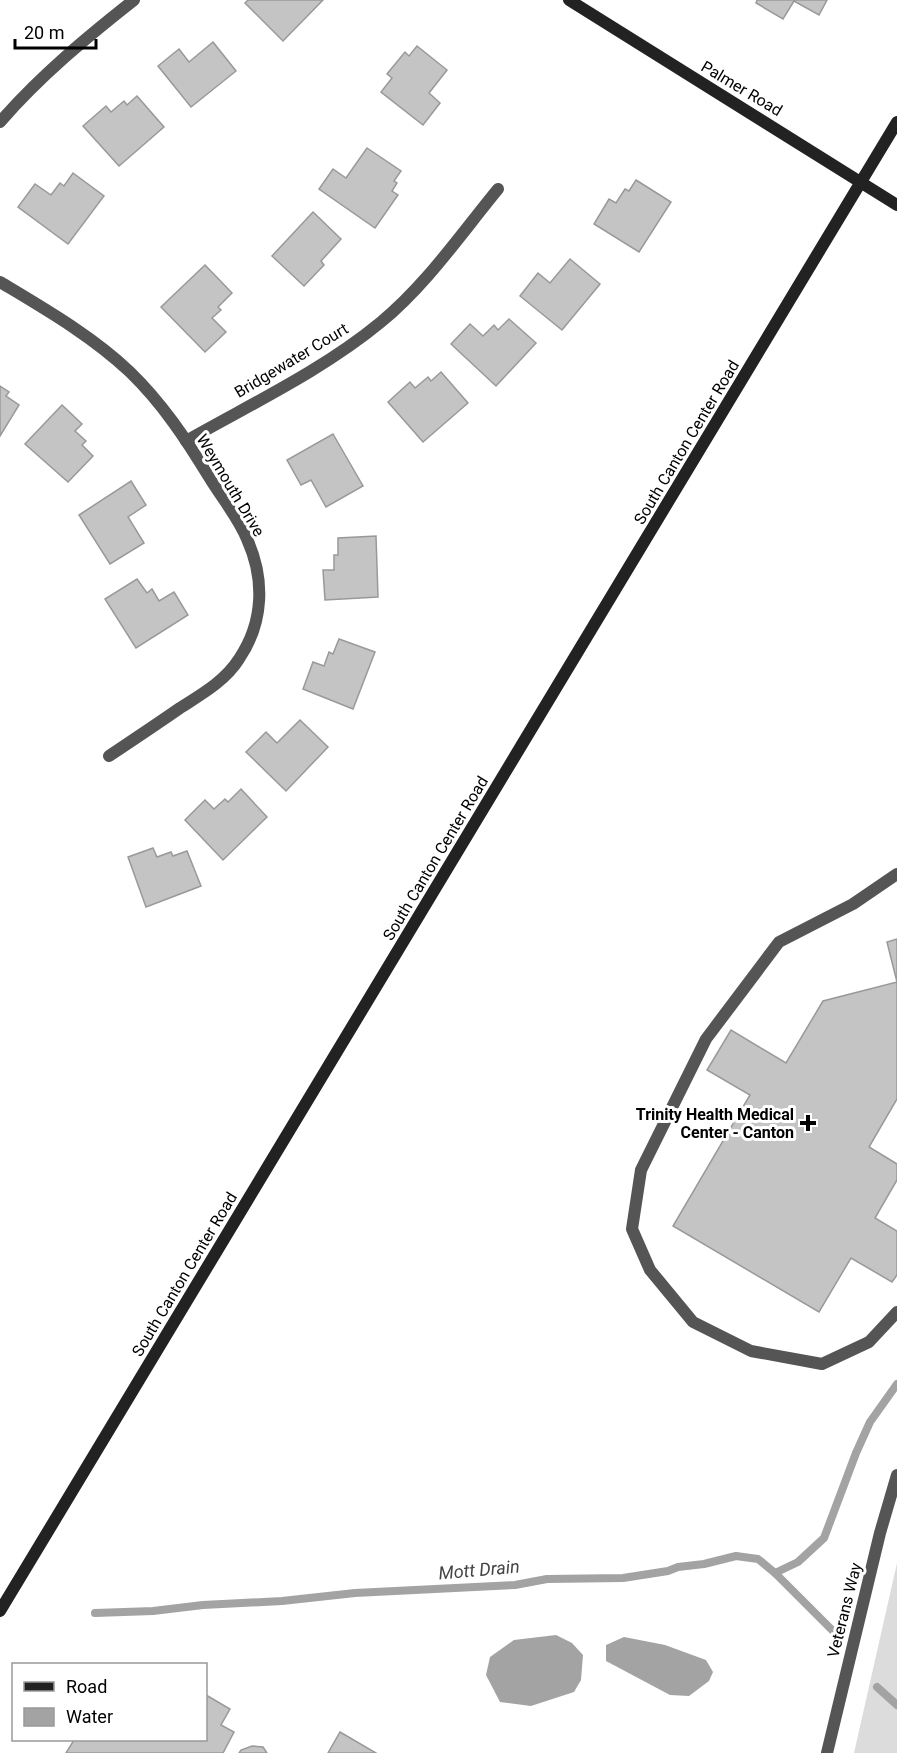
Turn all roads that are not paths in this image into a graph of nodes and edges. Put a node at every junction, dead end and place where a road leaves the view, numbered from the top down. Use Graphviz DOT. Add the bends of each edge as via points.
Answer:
graph roads {
  1 [pos="134,0"];
  2 [pos="569,0"];
  3 [pos="0,122"];
  4 [pos="897,122"];
  5 [pos="861,182"];
  6 [pos="498,189"];
  7 [pos="897,205"];
  8 [pos="0,282"];
  9 [pos="186,441"];
  10 [pos="109,756"];
  11 [pos="897,874"];
  12 [pos="897,1312"];
  13 [pos="897,1475"];
  14 [pos="0,1611"];
  15 [pos="827,1753"];
  1 -- 3 [label="street" via="32,87"];
  2 -- 5 [label="main road, Palmer Road"];
  4 -- 5 [label="main road, South Canton Center Road"];
  5 -- 7 [label="main road, Palmer Road"];
  5 -- 14 [label="main road, South Canton Center Road"];
  6 -- 9 [label="street, Bridgewater Court" via="429,273 382,322 336,355"];
  8 -- 9 [label="street, Weymouth Drive" via="113,357 168,414"];
  9 -- 10 [label="street, Weymouth Drive" via="247,537 256,566 258,616 239,660 221,681"];
  11 -- 12 [label="street" via="853,904 779,942 706,1039 641,1170 632,1228 650,1270 693,1322 752,1351 822,1364 869,1342"];
  13 -- 15 [label="street, Veterans Way"];
}
